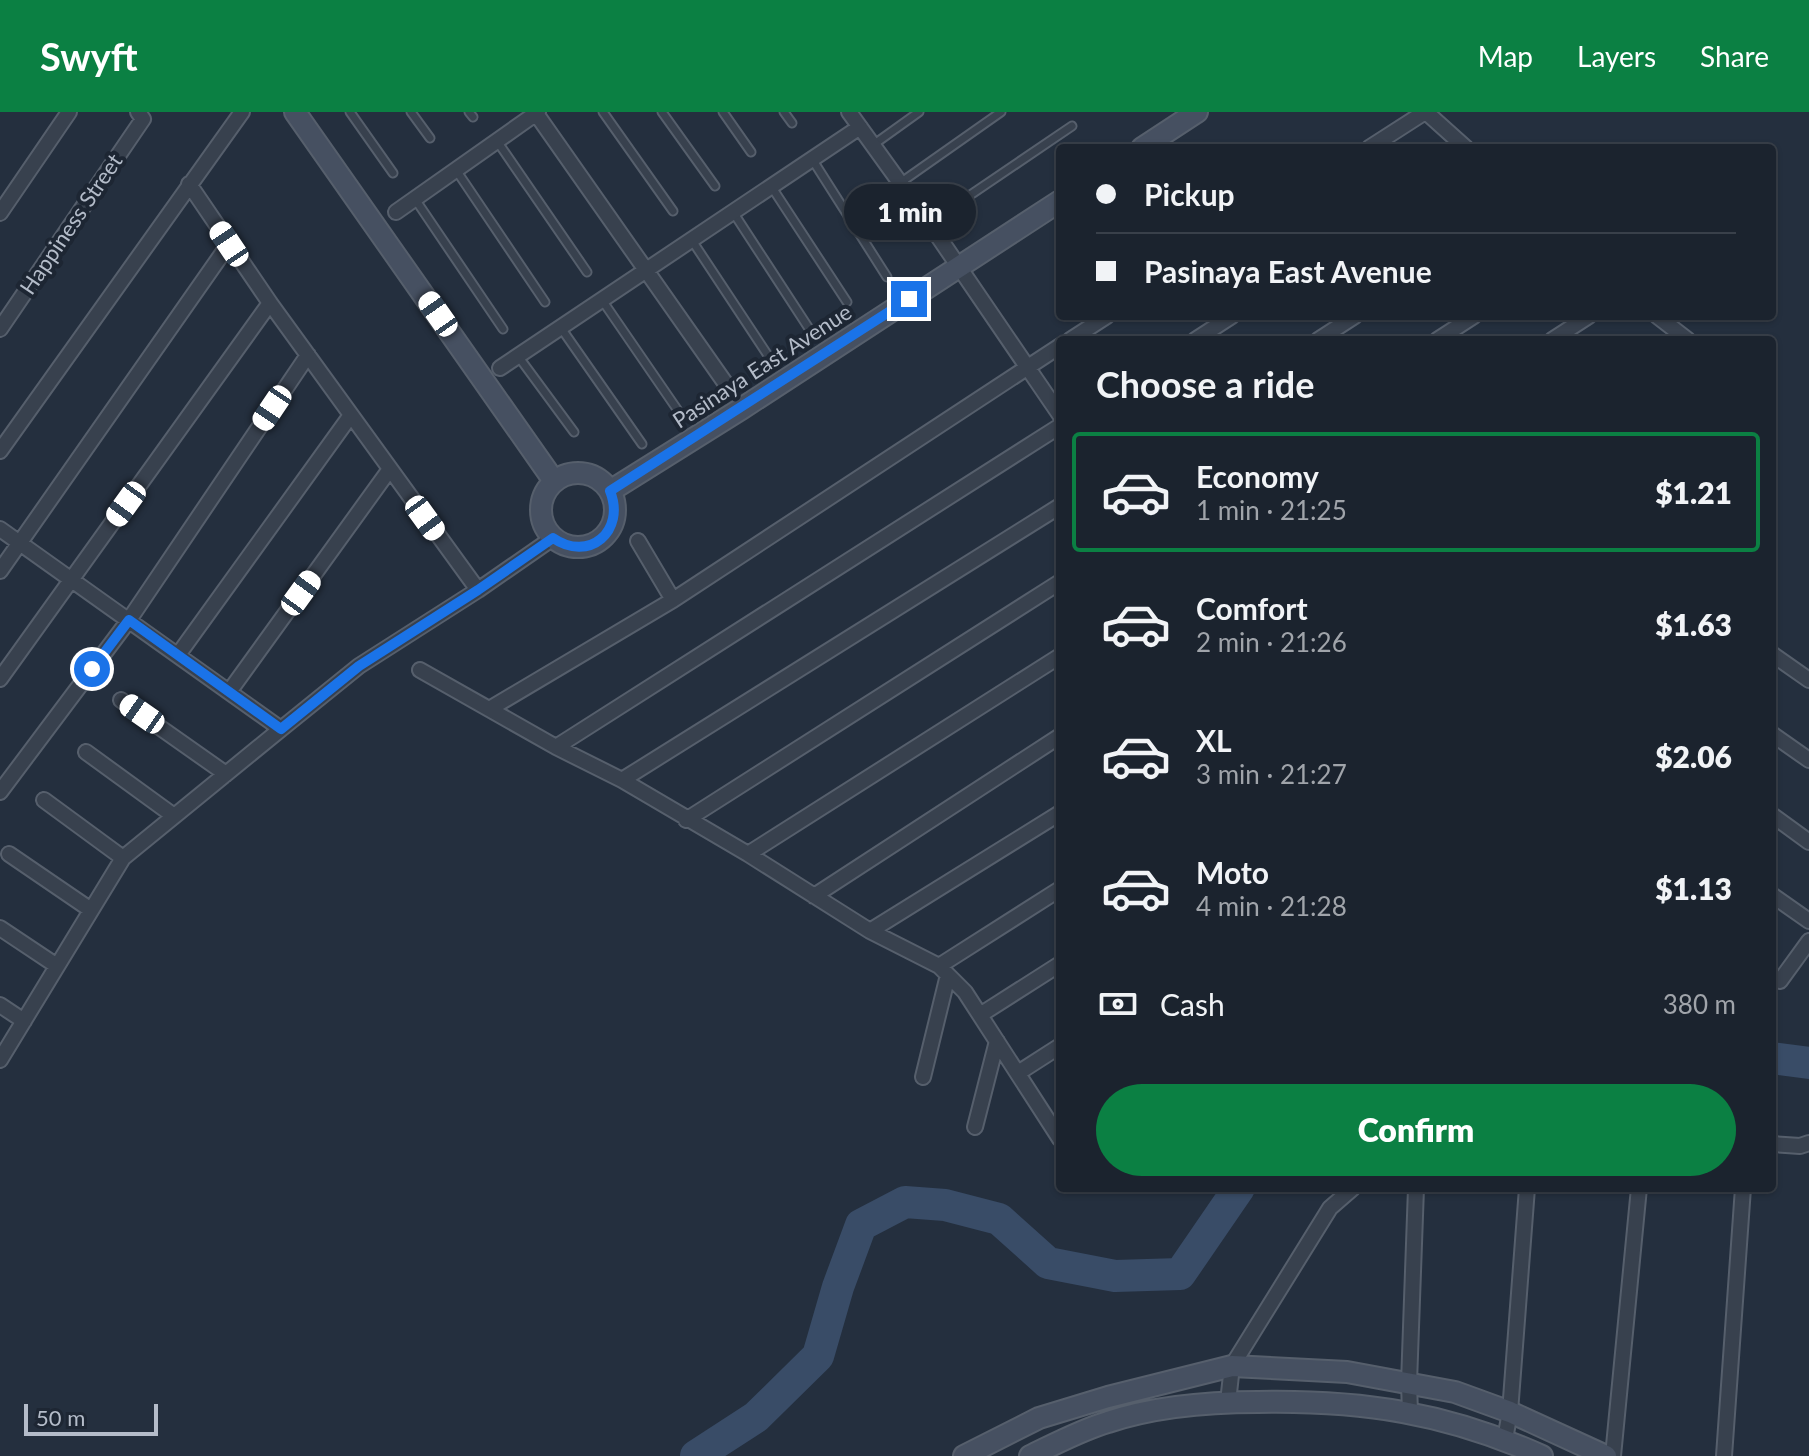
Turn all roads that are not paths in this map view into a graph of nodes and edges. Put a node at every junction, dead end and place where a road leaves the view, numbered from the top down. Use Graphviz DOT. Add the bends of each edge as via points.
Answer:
graph roads {
  1 [pos="69,112"];
  2 [pos="242,112"];
  3 [pos="295,112"];
  4 [pos="350,112"];
  5 [pos="411,112"];
  6 [pos="537,112"];
  7 [pos="603,112"];
  8 [pos="662,112"];
  9 [pos="723,112"];
  10 [pos="784,112"];
  11 [pos="849,112"];
  12 [pos="919,112"];
  13 [pos="1001,112"];
  14 [pos="1197,112"];
  15 [pos="1425,112"];
  16 [pos="140,116"];
  17 [pos="792,123"];
  18 [pos="1072,126"];
  19 [pos="860,127"];
  20 [pos="430,138"];
  21 [pos="497,141"];
  22 [pos="1148,144"];
  23 [pos="1375,144"];
  24 [pos="1461,144"];
  25 [pos="873,145"];
  26 [pos="751,152"];
  27 [pos="812,159"];
  28 [pos="456,170"];
  29 [pos="393,173"];
  30 [pos="900,183"];
  31 [pos="189,184"];
  32 [pos="715,186"];
  33 [pos="771,186"];
  34 [pos="415,199"];
  35 [pos="1056,204"];
  36 [pos="673,211"];
  37 [pos="396,212"];
  38 [pos="733,212"];
  39 [pos="0,213"];
  40 [pos="929,223"];
  41 [pos="691,239"];
  42 [pos="229,244"];
  43 [pos="958,268"];
  44 [pos="646,270"];
  45 [pos="587,272"];
  46 [pos="887,277"];
  47 [pos="602,300"];
  48 [pos="545,302"];
  49 [pos="847,302"];
  50 [pos="270,303"];
  51 [pos="1101,320"];
  52 [pos="1226,320"];
  53 [pos="1349,320"];
  54 [pos="1468,320"];
  55 [pos="1583,320"];
  56 [pos="1662,320"];
  57 [pos="560,327"];
  58 [pos="808,327"];
  59 [pos="0,329"];
  60 [pos="503,329"];
  61 [pos="1076,336"];
  62 [pos="1201,336"];
  63 [pos="1324,336"];
  64 [pos="1443,336"];
  65 [pos="1558,336"];
  66 [pos="1680,336"];
  67 [pos="1056,349"];
  68 [pos="767,354"];
  69 [pos="308,355"];
  70 [pos="518,355"];
  71 [pos="1027,367"];
  72 [pos="500,368"];
  73 [pos="728,387"];
  74 [pos="1056,409"];
  75 [pos="351,415"];
  76 [pos="681,415"];
  77 [pos="1056,429"];
  78 [pos="574,432"];
  79 [pos="642,444"];
  80 [pos="0,451"];
  81 [pos="390,469"];
  82 [pos="554,481"];
  83 [pos="610,491"];
  84 [pos="1056,509"];
  85 [pos="0,529"];
  86 [pos="553,538"];
  87 [pos="638,541"];
  88 [pos="20,543"];
  89 [pos="0,571"];
  90 [pos="72,580"];
  91 [pos="1056,585"];
  92 [pos="478,590"];
  93 [pos="673,600"];
  94 [pos="129,620"];
  95 [pos="178,655"];
  96 [pos="1776,657"];
  97 [pos="1056,659"];
  98 [pos="420,670"];
  99 [pos="0,679"];
  100 [pos="1809,680"];
  101 [pos="229,692"];
  102 [pos="121,700"];
  103 [pos="491,708"];
  104 [pos="281,729"];
  105 [pos="1776,737"];
  106 [pos="1056,739"];
  107 [pos="556,747"];
  108 [pos="86,752"];
  109 [pos="1809,760"];
  110 [pos="226,774"];
  111 [pos="622,780"];
  112 [pos="0,792"];
  113 [pos="44,800"];
  114 [pos="1056,815"];
  115 [pos="174,816"];
  116 [pos="1776,818"];
  117 [pos="686,820"];
  118 [pos="1809,842"];
  119 [pos="9,854"];
  120 [pos="748,854"];
  121 [pos="123,858"];
  122 [pos="1056,892"];
  123 [pos="814,896"];
  124 [pos="1776,898"];
  125 [pos="91,910"];
  126 [pos="1809,921"];
  127 [pos="0,928"];
  128 [pos="870,931"];
  129 [pos="1809,941"];
  130 [pos="57,966"];
  131 [pos="1056,967"];
  132 [pos="943,970"];
  133 [pos="1776,978"];
  134 [pos="0,1005"];
  135 [pos="980,1015"];
  136 [pos="24,1021"];
  137 [pos="997,1041"];
  138 [pos="1056,1049"];
  139 [pos="0,1060"];
  140 [pos="1018,1073"];
  141 [pos="923,1077"];
  142 [pos="975,1127"];
  143 [pos="1056,1133"];
  144 [pos="1809,1143"];
  145 [pos="1776,1144"];
  146 [pos="1348,1192"];
  147 [pos="1416,1192"];
  148 [pos="1527,1192"];
  149 [pos="1639,1192"];
  150 [pos="1743,1192"];
  151 [pos="1232,1366"];
  152 [pos="1409,1383"];
  153 [pos="1228,1402"];
  154 [pos="1510,1412"];
  155 [pos="1410,1413"];
  156 [pos="1505,1439"];
  157 [pos="964,1456"];
  158 [pos="1030,1456"];
  159 [pos="1542,1456"];
  160 [pos="1606,1456"];
  161 [pos="1613,1456"];
  162 [pos="1724,1456"];
  1 -- 39 [label="street"];
  2 -- 31 [label="street"];
  3 -- 82 [label="street"];
  4 -- 29 [label="lane"];
  5 -- 20 [label="lane"];
  6 -- 21 [label="street"];
  6 -- 44 [label="street"];
  7 -- 36 [label="lane"];
  8 -- 32 [label="lane"];
  9 -- 26 [label="lane"];
  10 -- 17 [label="lane"];
  11 -- 19 [label="street"];
  12 -- 25 [label="lane"];
  13 -- 30 [label="lane"];
  14 -- 22 [label="street"];
  15 -- 23 [label="street"];
  15 -- 24 [label="street"];
  16 -- 59 [label="street, Happiness Street"];
  18 -- 40 [label="lane"];
  19 -- 25 [label="street"];
  19 -- 27 [label="street"];
  21 -- 28 [label="street"];
  21 -- 45 [label="lane"];
  25 -- 30 [label="street"];
  27 -- 33 [label="street"];
  27 -- 46 [label="lane"];
  28 -- 34 [label="street"];
  28 -- 48 [label="lane"];
  30 -- 40 [label="street"];
  31 -- 42 [label="street"];
  31 -- 80 [label="street"];
  33 -- 38 [label="street"];
  33 -- 49 [label="lane"];
  34 -- 37 [label="street"];
  34 -- 60 [label="lane"];
  35 -- 43 [label="street, Pasinaya East Avenue"];
  38 -- 41 [label="street"];
  38 -- 58 [label="lane"];
  40 -- 43 [label="street"];
  41 -- 44 [label="street"];
  41 -- 68 [label="lane"];
  42 -- 50 [label="street"];
  42 -- 88 [label="street"];
  43 -- 71 [label="street"];
  43 -- 83 [label="street, Pasinaya East Avenue"];
  44 -- 47 [label="street"];
  44 -- 73 [label="street"];
  47 -- 57 [label="street"];
  47 -- 76 [label="lane"];
  50 -- 69 [label="street"];
  50 -- 90 [label="street"];
  51 -- 61 [label="street"];
  52 -- 62 [label="street"];
  53 -- 63 [label="street"];
  54 -- 64 [label="street"];
  55 -- 65 [label="street"];
  56 -- 66 [label="street"];
  57 -- 70 [label="street"];
  57 -- 79 [label="lane"];
  67 -- 71 [label="street"];
  69 -- 75 [label="street"];
  69 -- 94 [label="street"];
  70 -- 72 [label="street"];
  70 -- 78 [label="lane"];
  71 -- 74 [label="street"];
  71 -- 93 [label="street"];
  75 -- 81 [label="street"];
  75 -- 95 [label="street"];
  77 -- 107 [label="street"];
  81 -- 92 [label="street"];
  81 -- 101 [label="street"];
  82 -- 83 [label="street" via="581,473 598,478"];
  82 -- 86 [label="street" via="540,513"];
  83 -- 86 [label="street" via="614,515 604,536 578,547"];
  84 -- 111 [label="street"];
  85 -- 88 [label="street"];
  86 -- 92 [label="street"];
  87 -- 93 [label="street"];
  88 -- 89 [label="street"];
  88 -- 90 [label="street"];
  90 -- 94 [label="street"];
  90 -- 99 [label="street"];
  91 -- 117 [label="street"];
  92 -- 104 [label="street" via="359,666"];
  93 -- 103 [label="street"];
  94 -- 95 [label="street"];
  94 -- 112 [label="street"];
  95 -- 101 [label="street"];
  96 -- 100 [label="street"];
  97 -- 120 [label="street"];
  98 -- 103 [label="street"];
  101 -- 104 [label="street"];
  102 -- 110 [label="street"];
  103 -- 107 [label="street"];
  104 -- 110 [label="street"];
  105 -- 109 [label="street"];
  106 -- 123 [label="street"];
  107 -- 111 [label="street"];
  108 -- 115 [label="street"];
  110 -- 115 [label="street"];
  111 -- 117 [label="street"];
  113 -- 121 [label="street"];
  114 -- 128 [label="street"];
  115 -- 121 [label="street"];
  116 -- 118 [label="street"];
  117 -- 120 [label="street"];
  119 -- 125 [label="street"];
  120 -- 123 [label="street"];
  121 -- 125 [label="street"];
  122 -- 132 [label="street"];
  123 -- 128 [label="street"];
  124 -- 126 [label="street"];
  125 -- 130 [label="street"];
  127 -- 130 [label="street"];
  128 -- 132 [label="street"];
  129 -- 133 [label="street" via="1780,981"];
  130 -- 136 [label="street"];
  131 -- 135 [label="street"];
  132 -- 135 [label="street"];
  132 -- 141 [label="street"];
  134 -- 136 [label="street"];
  135 -- 137 [label="street"];
  136 -- 139 [label="street"];
  137 -- 140 [label="street"];
  137 -- 142 [label="street"];
  138 -- 140 [label="street"];
  140 -- 143 [label="street"];
  144 -- 145 [label="street"];
  146 -- 151 [label="street" via="1330,1208"];
  147 -- 152 [label="street"];
  148 -- 154 [label="street"];
  149 -- 161 [label="street"];
  150 -- 162 [label="street"];
  151 -- 152 [label="street" via="1347,1372"];
  151 -- 153 [label="street"];
  151 -- 157 [label="street" via="1039,1418"];
  152 -- 154 [label="street" via="1455,1392"];
  152 -- 155 [label="street"];
  153 -- 155 [label="street" via="1354,1403"];
  153 -- 158 [label="street" via="1108,1422"];
  154 -- 156 [label="street"];
  154 -- 160 [label="street"];
  155 -- 156 [label="street"];
  156 -- 159 [label="street"];
}
